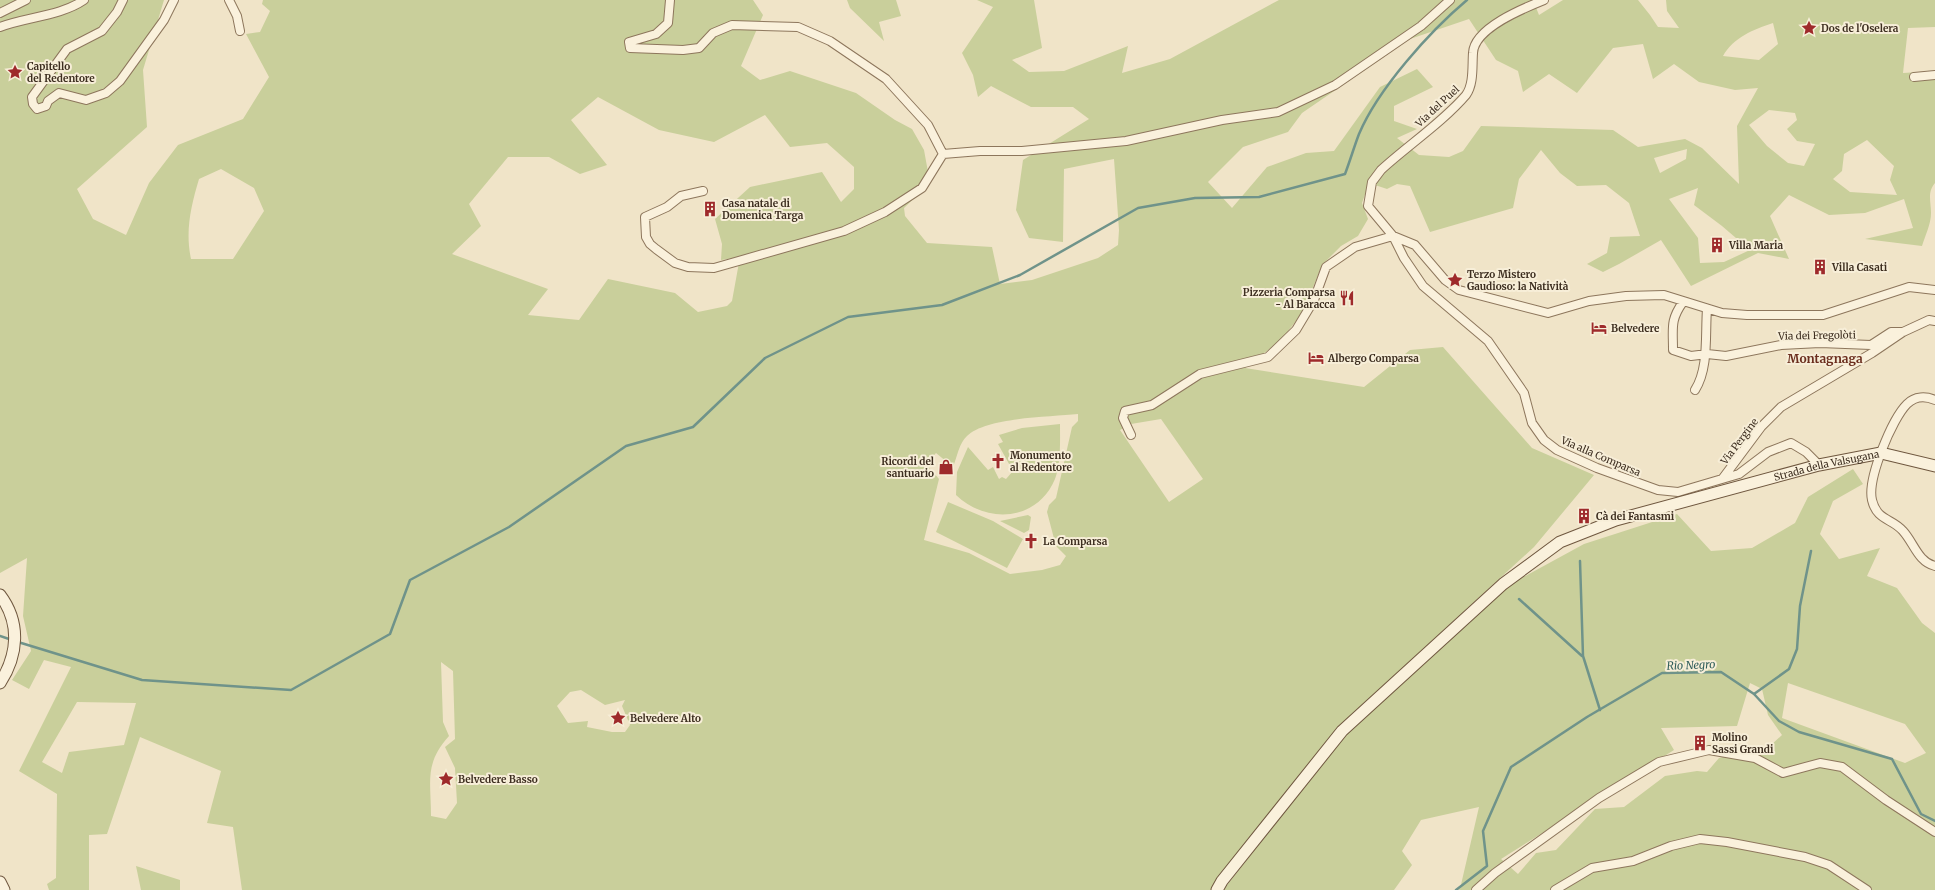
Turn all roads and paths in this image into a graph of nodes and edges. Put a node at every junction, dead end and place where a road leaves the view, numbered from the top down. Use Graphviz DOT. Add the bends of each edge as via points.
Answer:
graph roads {
  1 [pos="26,0"];
  2 [pos="84,0"];
  3 [pos="123,0"];
  4 [pos="174,0"];
  5 [pos="229,0"];
  6 [pos="670,0"];
  7 [pos="1450,0"];
  8 [pos="1544,0"];
  9 [pos="0,13"];
  10 [pos="0,27"];
  11 [pos="240,31"];
  12 [pos="1935,75"];
  13 [pos="1914,77"];
  14 [pos="943,154"];
  15 [pos="703,191"];
  16 [pos="1393,236"];
  17 [pos="1935,290"];
  18 [pos="1683,302"];
  19 [pos="1707,309"];
  20 [pos="1935,321"];
  21 [pos="1903,332"];
  22 [pos="1707,354"];
  23 [pos="1695,390"];
  24 [pos="1935,400"];
  25 [pos="1130,435"];
  26 [pos="1881,453"];
  27 [pos="1819,465"];
  28 [pos="1935,466"];
  29 [pos="1723,478"];
  30 [pos="1935,566"];
  31 [pos="0,595"];
  32 [pos="0,683"];
  33 [pos="1935,832"];
  34 [pos="0,882"];
  35 [pos="4,890"];
  36 [pos="1217,890"];
  37 [pos="1476,890"];
  38 [pos="1555,890"];
  39 [pos="1867,890"];
  1 -- 9 [label="street"];
  2 -- 10 [label="street" via="41,16"];
  3 -- 4 [label="street" via="102,30 67,50 32,97 37,109 46,106 48,101 59,93 86,100 106,93 120,80 164,20"];
  5 -- 11 [label="street" via="238,16"];
  6 -- 14 [label="street" via="668,23 656,34 629,42 630,48 699,48 713,33 732,25 798,27 830,41 886,79 928,125"];
  7 -- 14 [label="street" via="1422,26 1335,85 1278,112 1222,120 1126,141 1022,151"];
  8 -- 16 [label="street, Via del Puel" via="1486,30 1473,51 1472,76 1467,93 1381,170 1372,182 1368,206"];
  12 -- 13 [label="street"];
  14 -- 15 [label="street" via="922,188 885,212 844,231 725,265 701,269 675,263 650,244 646,237 645,217 667,207 680,196"];
  16 -- 18 [label="street" via="1415,245 1445,280 1459,290 1548,313 1589,301 1626,296 1664,295"];
  16 -- 25 [label="street" via="1355,247 1326,267 1314,300 1296,330 1268,357 1200,374 1152,405 1125,411 1123,418"];
  16 -- 29 [label="street, Via alla Comparsa" via="1400,252 1423,286 1488,341 1524,393 1532,423 1548,444 1597,468 1658,490 1678,492"];
  17 -- 19 [label="street" via="1909,287 1823,315 1747,315"];
  18 -- 19 [label="street"];
  18 -- 22 [label="street, Via dei Fregolòti" via="1675,313 1673,350 1691,356"];
  19 -- 22 [label="street"];
  20 -- 21 [label="street, Via Pergine" via="1929,320"];
  21 -- 22 [label="street, Via dei Fregolòti" via="1891,332 1871,345 1780,345 1726,356"];
  21 -- 29 [label="street, Via Pergine" via="1781,407 1761,427"];
  22 -- 23 [label="street" via="1700,382"];
  24 -- 26 [label="street" via="1926,397 1908,403"];
  26 -- 27 [label="main road, Strada della Valsugana"];
  26 -- 28 [label="main road, Strada della Valsugana"];
  26 -- 30 [label="street" via="1874,473 1872,492 1877,514 1903,530 1923,560"];
  27 -- 29 [label="street, Via alla Comparsa" via="1806,452 1791,443 1768,452 1739,474"];
  27 -- 36 [label="main road, Strada della Valsugana" via="1616,520 1560,542 1503,584 1342,731"];
  31 -- 32 [label="main road" via="10,611 15,642 13,657"];
  33 -- 37 [label="street" via="1842,767 1820,763 1783,772 1755,758 1709,750 1659,762 1599,798 1495,873"];
  34 -- 35 [label="main road"];
  38 -- 39 [label="street" via="1592,868 1633,861 1671,846 1700,839 1805,857 1829,865"];
}
